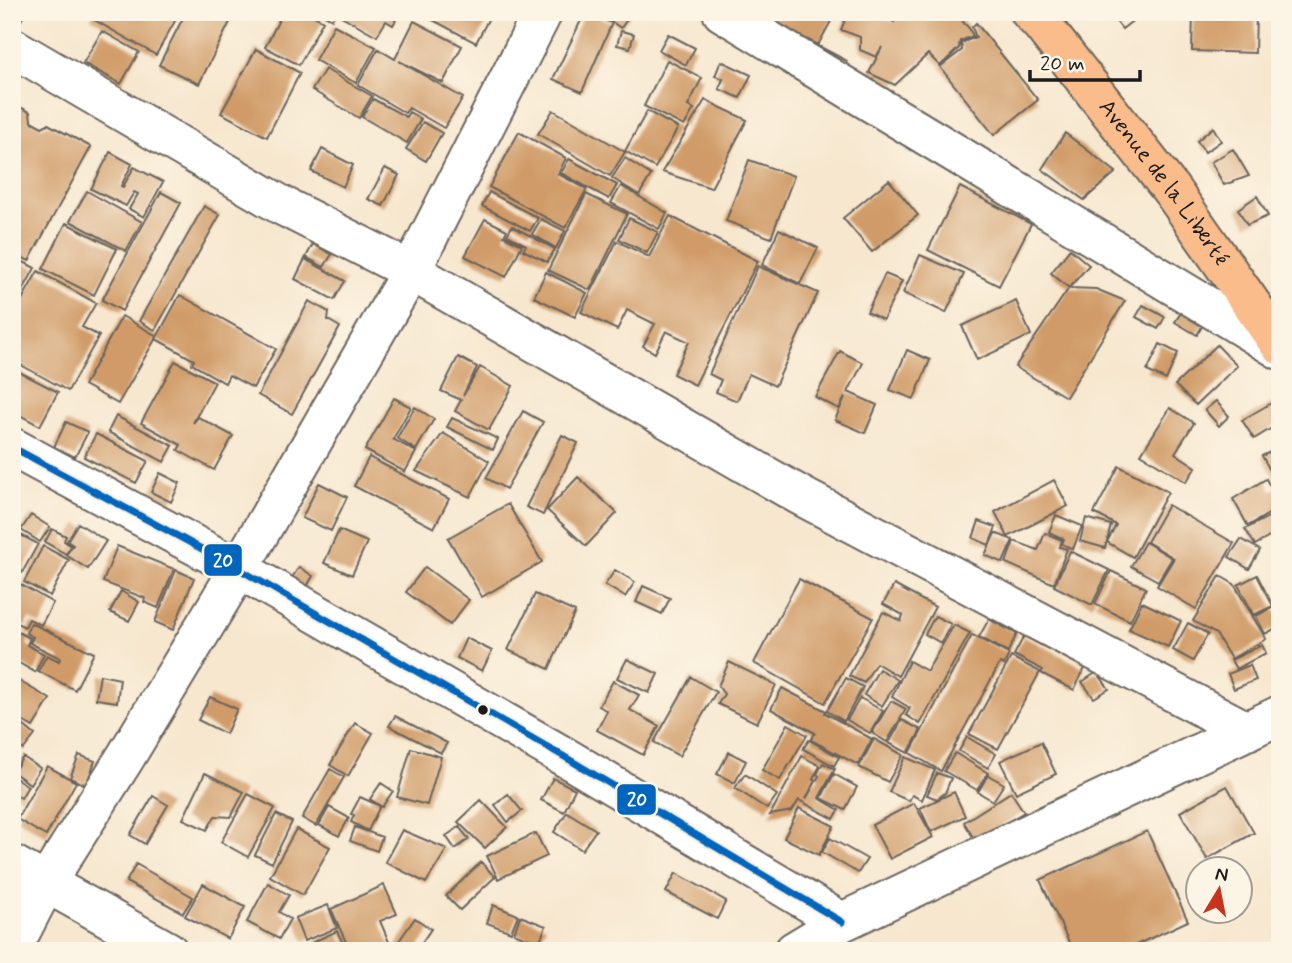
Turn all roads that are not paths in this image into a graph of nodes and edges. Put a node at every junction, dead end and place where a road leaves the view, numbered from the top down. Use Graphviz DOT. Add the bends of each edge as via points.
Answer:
graph roads {
  1 [pos="543,12"];
  2 [pos="722,12"];
  3 [pos="1038,16"];
  4 [pos="12,47"];
  5 [pos="411,271"];
  6 [pos="1280,345"];
  7 [pos="1280,350"];
  8 [pos="12,447"];
  9 [pos="239,569"];
  10 [pos="1263,723"];
  11 [pos="12,864"];
  12 [pos="46,883"];
  13 [pos="842,922"];
  14 [pos="12,949"];
  15 [pos="169,951"];
  16 [pos="794,951"];
  1 -- 5 [label="street"];
  2 -- 7 [label="street"];
  3 -- 6 [label="main road, Avenue de la Liberté" via="1172,191"];
  4 -- 5 [label="street" via="281,205"];
  5 -- 9 [label="street"];
  5 -- 10 [label="street" via="801,496"];
  8 -- 9 [label="street"];
  9 -- 12 [label="street"];
  9 -- 13 [label="street"];
  10 -- 13 [label="street"];
  11 -- 12 [label="street"];
  12 -- 14 [label="street"];
  12 -- 15 [label="street"];
  13 -- 16 [label="street"];
}
